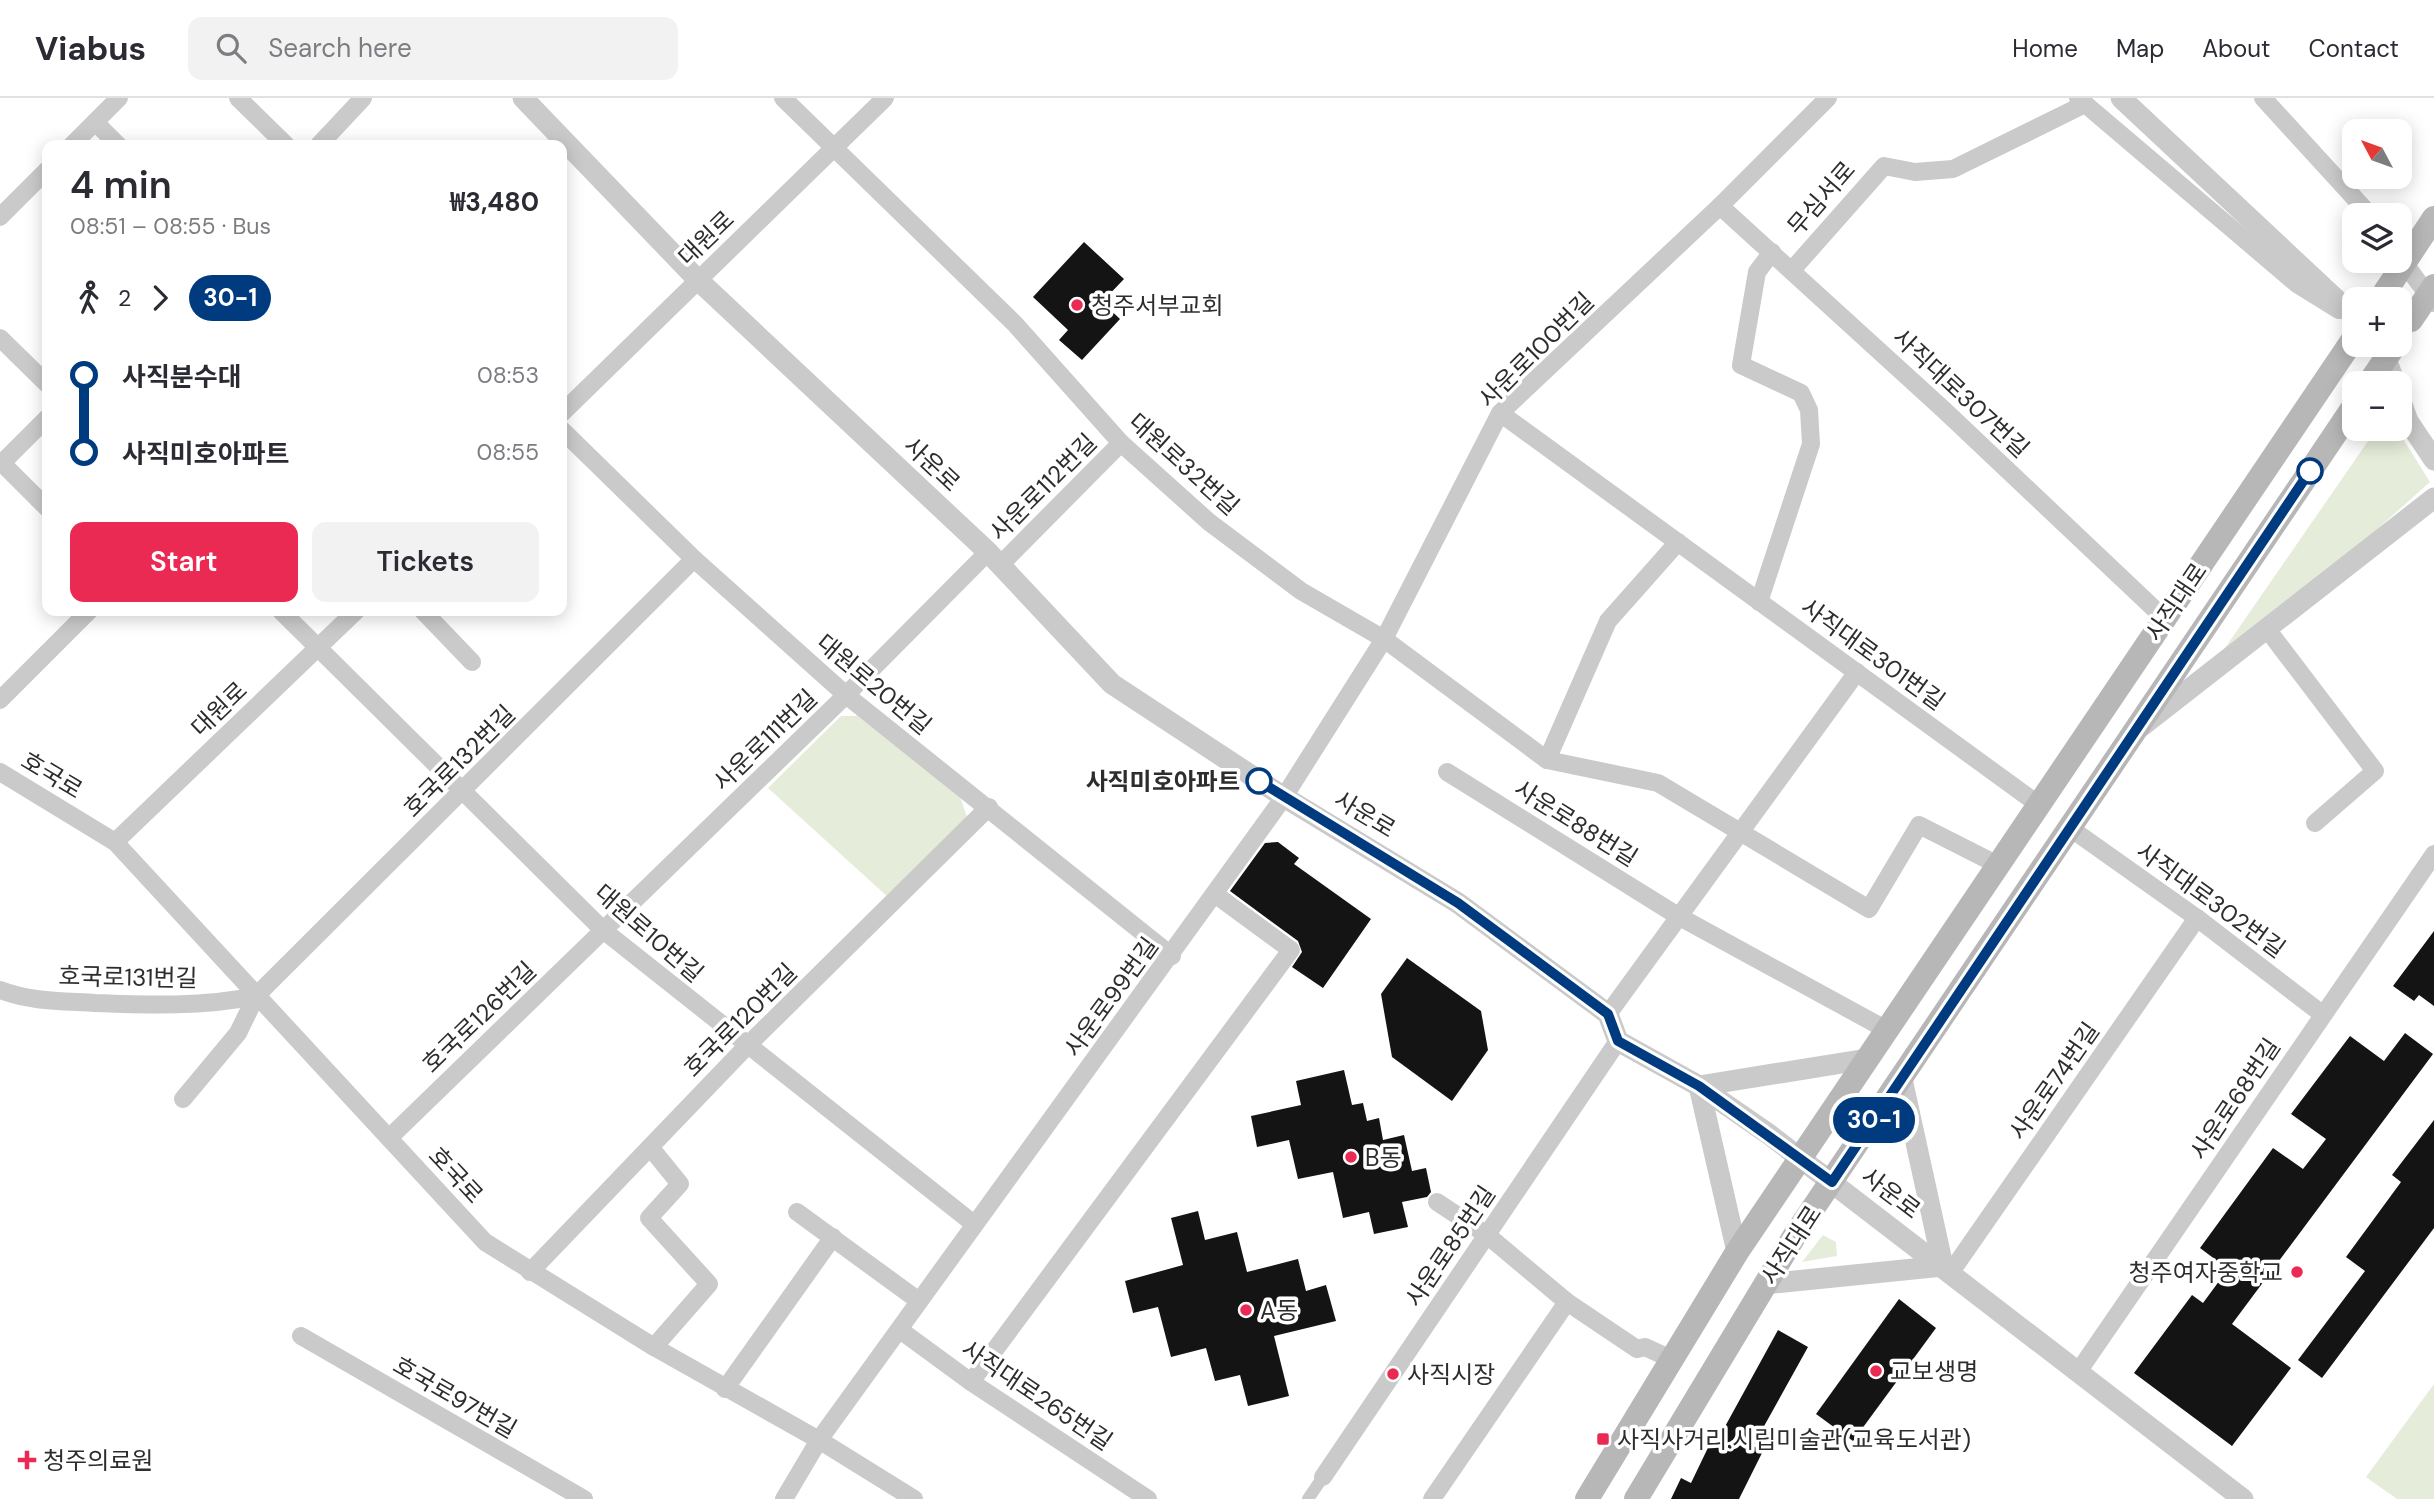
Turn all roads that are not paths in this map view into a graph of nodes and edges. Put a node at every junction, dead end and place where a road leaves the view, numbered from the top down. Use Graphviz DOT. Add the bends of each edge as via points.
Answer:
graph roads {
  1 [pos="119,98"];
  2 [pos="238,98"];
  3 [pos="363,98"];
  4 [pos="523,98"];
  5 [pos="783,98"];
  6 [pos="885,98"];
  7 [pos="1828,98"];
  8 [pos="2121,98"];
  9 [pos="2263,98"];
  10 [pos="2081,101"];
  11 [pos="95,122"];
  12 [pos="77,140"];
  13 [pos="113,140"];
  14 [pos="281,140"];
  15 [pos="324,140"];
  16 [pos="563,140"];
  17 [pos="567,144"];
  18 [pos="834,150"];
  19 [pos="42,175"];
  20 [pos="2359,203"];
  21 [pos="1720,206"];
  22 [pos="0,217"];
  23 [pos="2434,218"];
  24 [pos="1772,252"];
  25 [pos="1792,270"];
  26 [pos="2412,273"];
  27 [pos="698,280"];
  28 [pos="2434,286"];
  29 [pos="2389,287"];
  30 [pos="2434,303"];
  31 [pos="2342,307"];
  32 [pos="2342,311"];
  33 [pos="2412,320"];
  34 [pos="0,338"];
  35 [pos="2342,356"];
  36 [pos="42,379"];
  37 [pos="567,408"];
  38 [pos="1500,413"];
  39 [pos="42,423"];
  40 [pos="2342,424"];
  41 [pos="2412,427"];
  42 [pos="567,435"];
  43 [pos="1121,443"];
  44 [pos="2434,460"];
  45 [pos="1,464"];
  46 [pos="2434,498"];
  47 [pos="42,503"];
  48 [pos="1678,542"];
  49 [pos="694,559"];
  50 [pos="994,559"];
  51 [pos="1759,601"];
  52 [pos="84,616"];
  53 [pos="286,616"];
  54 [pos="351,616"];
  55 [pos="428,616"];
  56 [pos="2165,619"];
  57 [pos="2267,629"];
  58 [pos="1384,639"];
  59 [pos="319,648"];
  60 [pos="472,662"];
  61 [pos="1857,672"];
  62 [pos="846,695"];
  63 [pos="0,699"];
  64 [pos="2135,732"];
  65 [pos="1547,760"];
  66 [pos="0,772"];
  67 [pos="1447,772"];
  68 [pos="463,792"];
  69 [pos="1284,797"];
  70 [pos="2039,805"];
  71 [pos="989,807"];
  72 [pos="2315,822"];
  73 [pos="2070,828"];
  74 [pos="1738,833"];
  75 [pos="115,842"];
  76 [pos="2434,854"];
  77 [pos="1998,865"];
  78 [pos="1216,895"];
  79 [pos="1678,916"];
  80 [pos="2197,918"];
  81 [pos="603,930"];
  82 [pos="1172,956"];
  83 [pos="0,990"];
  84 [pos="256,996"];
  85 [pos="1608,1014"];
  86 [pos="2322,1014"];
  87 [pos="1887,1030"];
  88 [pos="1618,1041"];
  89 [pos="747,1046"];
  90 [pos="1867,1059"];
  91 [pos="1902,1079"];
  92 [pos="1699,1086"];
  93 [pos="183,1099"];
  94 [pos="389,1138"];
  95 [pos="650,1147"];
  96 [pos="1801,1158"];
  97 [pos="1832,1182"];
  98 [pos="1437,1202"];
  99 [pos="797,1212"];
  100 [pos="974,1224"];
  101 [pos="1487,1235"];
  102 [pos="833,1237"];
  103 [pos="1737,1252"];
  104 [pos="1947,1269"];
  105 [pos="530,1272"];
  106 [pos="1765,1284"];
  107 [pos="919,1301"];
  108 [pos="1567,1302"];
  109 [pos="900,1330"];
  110 [pos="301,1336"];
  111 [pos="654,1347"];
  112 [pos="1671,1359"];
  113 [pos="2078,1372"];
  114 [pos="971,1382"];
  115 [pos="725,1389"];
  116 [pos="819,1440"];
  117 [pos="1323,1477"];
  118 [pos="584,1499"];
  119 [pos="784,1499"];
  120 [pos="914,1499"];
  121 [pos="1148,1499"];
  122 [pos="1308,1499"];
  123 [pos="1432,1499"];
  124 [pos="1587,1499"];
  125 [pos="1636,1499"];
  126 [pos="2243,1499"];
  1 -- 11 [label="street"];
  2 -- 14 [label="street"];
  3 -- 15 [label="street"];
  4 -- 16 [label="street, 사운로"];
  5 -- 18 [label="street, 대원로32번길"];
  6 -- 18 [label="street, 대원로"];
  7 -- 21 [label="street, 사운로100번길"];
  8 -- 31 [label="street"];
  9 -- 20 [label="street"];
  10 -- 25 [label="street, 무심서로" via="1953,169 1915,172 1884,166"];
  10 -- 32 [label="street" via="2297,284"];
  11 -- 12 [label="street"];
  11 -- 13 [label="street"];
  17 -- 27 [label="street, 사운로"];
  18 -- 27 [label="street, 대원로"];
  18 -- 43 [label="street, 대원로32번길" via="1015,324"];
  19 -- 22 [label="street"];
  21 -- 24 [label="street, 사직대로307번길"];
  21 -- 38 [label="street, 사운로100번길"];
  23 -- 29 [label="main road, bridge"];
  24 -- 25 [label="street, 사직대로307번길"];
  24 -- 51 [label="street" via="1757,272 1741,365 1801,393 1808,410 1811,444"];
  25 -- 56 [label="street, 사직대로307번길"];
  26 -- 30 [label="street"];
  27 -- 37 [label="street, 대원로"];
  27 -- 50 [label="street, 사운로"];
  28 -- 33 [label="main road, bridge"];
  34 -- 36 [label="street"];
  35 -- 56 [label="main road, 사직대로"];
  38 -- 48 [label="street, 사직대로301번길"];
  38 -- 58 [label="street, 사운로100번길"];
  39 -- 45 [label="street"];
  40 -- 64 [label="main road, 사직대로"];
  41 -- 44 [label="street"];
  42 -- 49 [label="street, 대원로20번길"];
  43 -- 50 [label="street, 사운로112번길"];
  43 -- 58 [label="street, 대원로32번길" via="1219,530 1301,591"];
  45 -- 47 [label="street"];
  46 -- 57 [label="street"];
  48 -- 51 [label="street, 사직대로301번길"];
  48 -- 65 [label="street" via="1608,621"];
  49 -- 62 [label="street, 대원로20번길"];
  49 -- 68 [label="street, 호국로132번길"];
  50 -- 62 [label="street, 사운로111번길"];
  50 -- 69 [label="street, 사운로" via="1112,684"];
  51 -- 61 [label="street, 사직대로301번길"];
  52 -- 63 [label="street"];
  53 -- 59 [label="street, 대원로10번길"];
  54 -- 59 [label="street, 대원로"];
  55 -- 60 [label="street"];
  56 -- 70 [label="main road, 사직대로"];
  57 -- 64 [label="street"];
  57 -- 72 [label="street" via="2375,771"];
  58 -- 65 [label="street, 대원로32번길"];
  58 -- 69 [label="street, 사운로100번길"];
  59 -- 68 [label="street, 대원로10번길"];
  59 -- 75 [label="street, 대원로"];
  61 -- 70 [label="street, 사직대로301번길"];
  61 -- 74 [label="street"];
  62 -- 71 [label="street, 대원로20번길"];
  62 -- 81 [label="street, 사운로111번길"];
  64 -- 73 [label="main road, 사직대로"];
  65 -- 74 [label="street, 대원로32번길" via="1658,783"];
  66 -- 75 [label="street, 호국로"];
  67 -- 79 [label="street, 사운로88번길"];
  68 -- 81 [label="street, 대원로10번길"];
  68 -- 84 [label="street, 호국로132번길"];
  69 -- 78 [label="street, 사운로99번길"];
  69 -- 85 [label="street, 사운로" via="1458,903"];
  70 -- 77 [label="main road, 사직대로"];
  71 -- 82 [label="street, 대원로20번길"];
  71 -- 89 [label="street, 호국로120번길"];
  73 -- 80 [label="street, 사직대로302번길"];
  73 -- 91 [label="main road, 사직대로"];
  74 -- 77 [label="street" via="1869,909 1919,825"];
  74 -- 79 [label="street"];
  75 -- 84 [label="street, 호국로"];
  76 -- 86 [label="street, 사운로68번길"];
  77 -- 87 [label="main road, 사직대로"];
  78 -- 82 [label="street, 사운로99번길"];
  78 -- 114 [label="street" via="1291,950"];
  79 -- 85 [label="street"];
  79 -- 87 [label="street"];
  80 -- 86 [label="street, 사직대로302번길"];
  80 -- 104 [label="street, 사운로74번길"];
  81 -- 89 [label="street, 대원로10번길"];
  81 -- 94 [label="street, 호국로126번길"];
  82 -- 100 [label="street, 사운로99번길"];
  83 -- 84 [label="street, 호국로131번길" via="25,1000 148,1005 227,1002"];
  84 -- 93 [label="street" via="238,1033"];
  84 -- 94 [label="street, 호국로"];
  85 -- 88 [label="street"];
  86 -- 113 [label="street, 사운로68번길"];
  87 -- 90 [label="main road, 사직대로"];
  88 -- 92 [label="street, 사운로"];
  88 -- 101 [label="street, 사운로85번길"];
  89 -- 95 [label="street, 호국로120번길"];
  89 -- 100 [label="street, 대원로10번길"];
  90 -- 92 [label="street"];
  90 -- 96 [label="main road, 사직대로"];
  91 -- 97 [label="main road, 사직대로"];
  91 -- 104 [label="street"];
  92 -- 96 [label="street, 사운로"];
  92 -- 103 [label="street"];
  94 -- 105 [label="street, 호국로" via="485,1242"];
  95 -- 105 [label="street, 호국로120번길"];
  95 -- 111 [label="street" via="680,1184 649,1218 709,1284"];
  96 -- 97 [label="street, 사운로"];
  96 -- 103 [label="main road, 사직대로"];
  97 -- 104 [label="street, 사운로"];
  97 -- 106 [label="main road, 사직대로"];
  98 -- 101 [label="street"];
  99 -- 102 [label="street"];
  100 -- 107 [label="street, 사운로99번길"];
  101 -- 108 [label="street"];
  101 -- 117 [label="street, 사운로85번길"];
  102 -- 107 [label="street"];
  102 -- 115 [label="street"];
  103 -- 112 [label="main road, 사직대로"];
  104 -- 106 [label="street"];
  104 -- 113 [label="street, 사운로"];
  105 -- 111 [label="street, 호국로"];
  106 -- 125 [label="main road, 사직대로"];
  107 -- 109 [label="street, 사운로99번길"];
  108 -- 112 [label="street" via="1637,1349 1644,1347"];
  108 -- 123 [label="street"];
  109 -- 114 [label="street, 사직대로265번길"];
  109 -- 116 [label="street, 사운로99번길"];
  110 -- 118 [label="street, 호국로97번길"];
  111 -- 115 [label="street, 호국로"];
  112 -- 124 [label="main road, 사직대로"];
  113 -- 126 [label="street, 사운로"];
  114 -- 121 [label="street, 사직대로265번길"];
  115 -- 116 [label="street, 호국로"];
  116 -- 119 [label="street, 사운로99번길"];
  116 -- 120 [label="street, 호국로"];
  117 -- 122 [label="street"];
}
